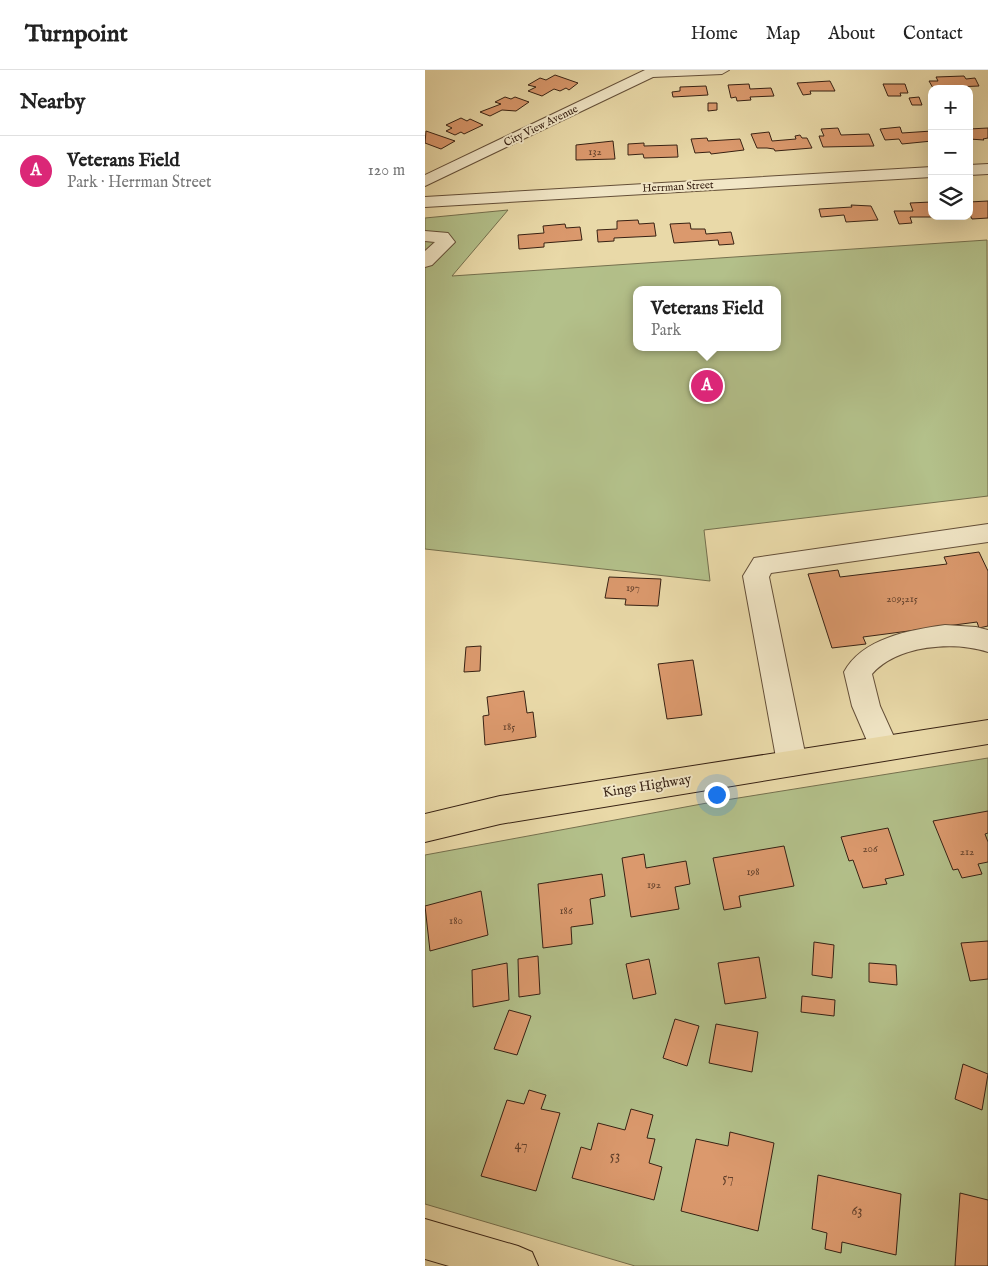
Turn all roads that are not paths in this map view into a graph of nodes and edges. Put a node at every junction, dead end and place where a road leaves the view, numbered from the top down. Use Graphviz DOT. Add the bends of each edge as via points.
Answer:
graph roads {
  1 [pos="722,70"];
  2 [pos="654,71"];
  3 [pos="988,169"];
  4 [pos="973,170"];
  5 [pos="928,172"];
  6 [pos="425,182"];
  7 [pos="425,202"];
  8 [pos="425,236"];
  9 [pos="425,261"];
  10 [pos="988,533"];
  11 [pos="988,641"];
  12 [pos="988,732"];
  13 [pos="884,748"];
  14 [pos="792,763"];
  15 [pos="425,828"];
  16 [pos="425,1239"];
  17 [pos="519,1266"];
  1 -- 2 [label="street"];
  2 -- 6 [label="street, City View Avenue"];
  3 -- 4 [label="street"];
  5 -- 7 [label="street, Herrman Street"];
  8 -- 9 [label="street" via="442,237 446,242"];
  10 -- 14 [label="street" via="763,565 756,576"];
  11 -- 13 [label="street" via="957,635 892,647 871,658 858,672 866,706"];
  12 -- 13 [label="main road, Kings Highway"];
  13 -- 14 [label="main road, Kings Highway"];
  14 -- 15 [label="main road, Kings Highway" via="500,810"];
  16 -- 17 [label="main road"];
}
